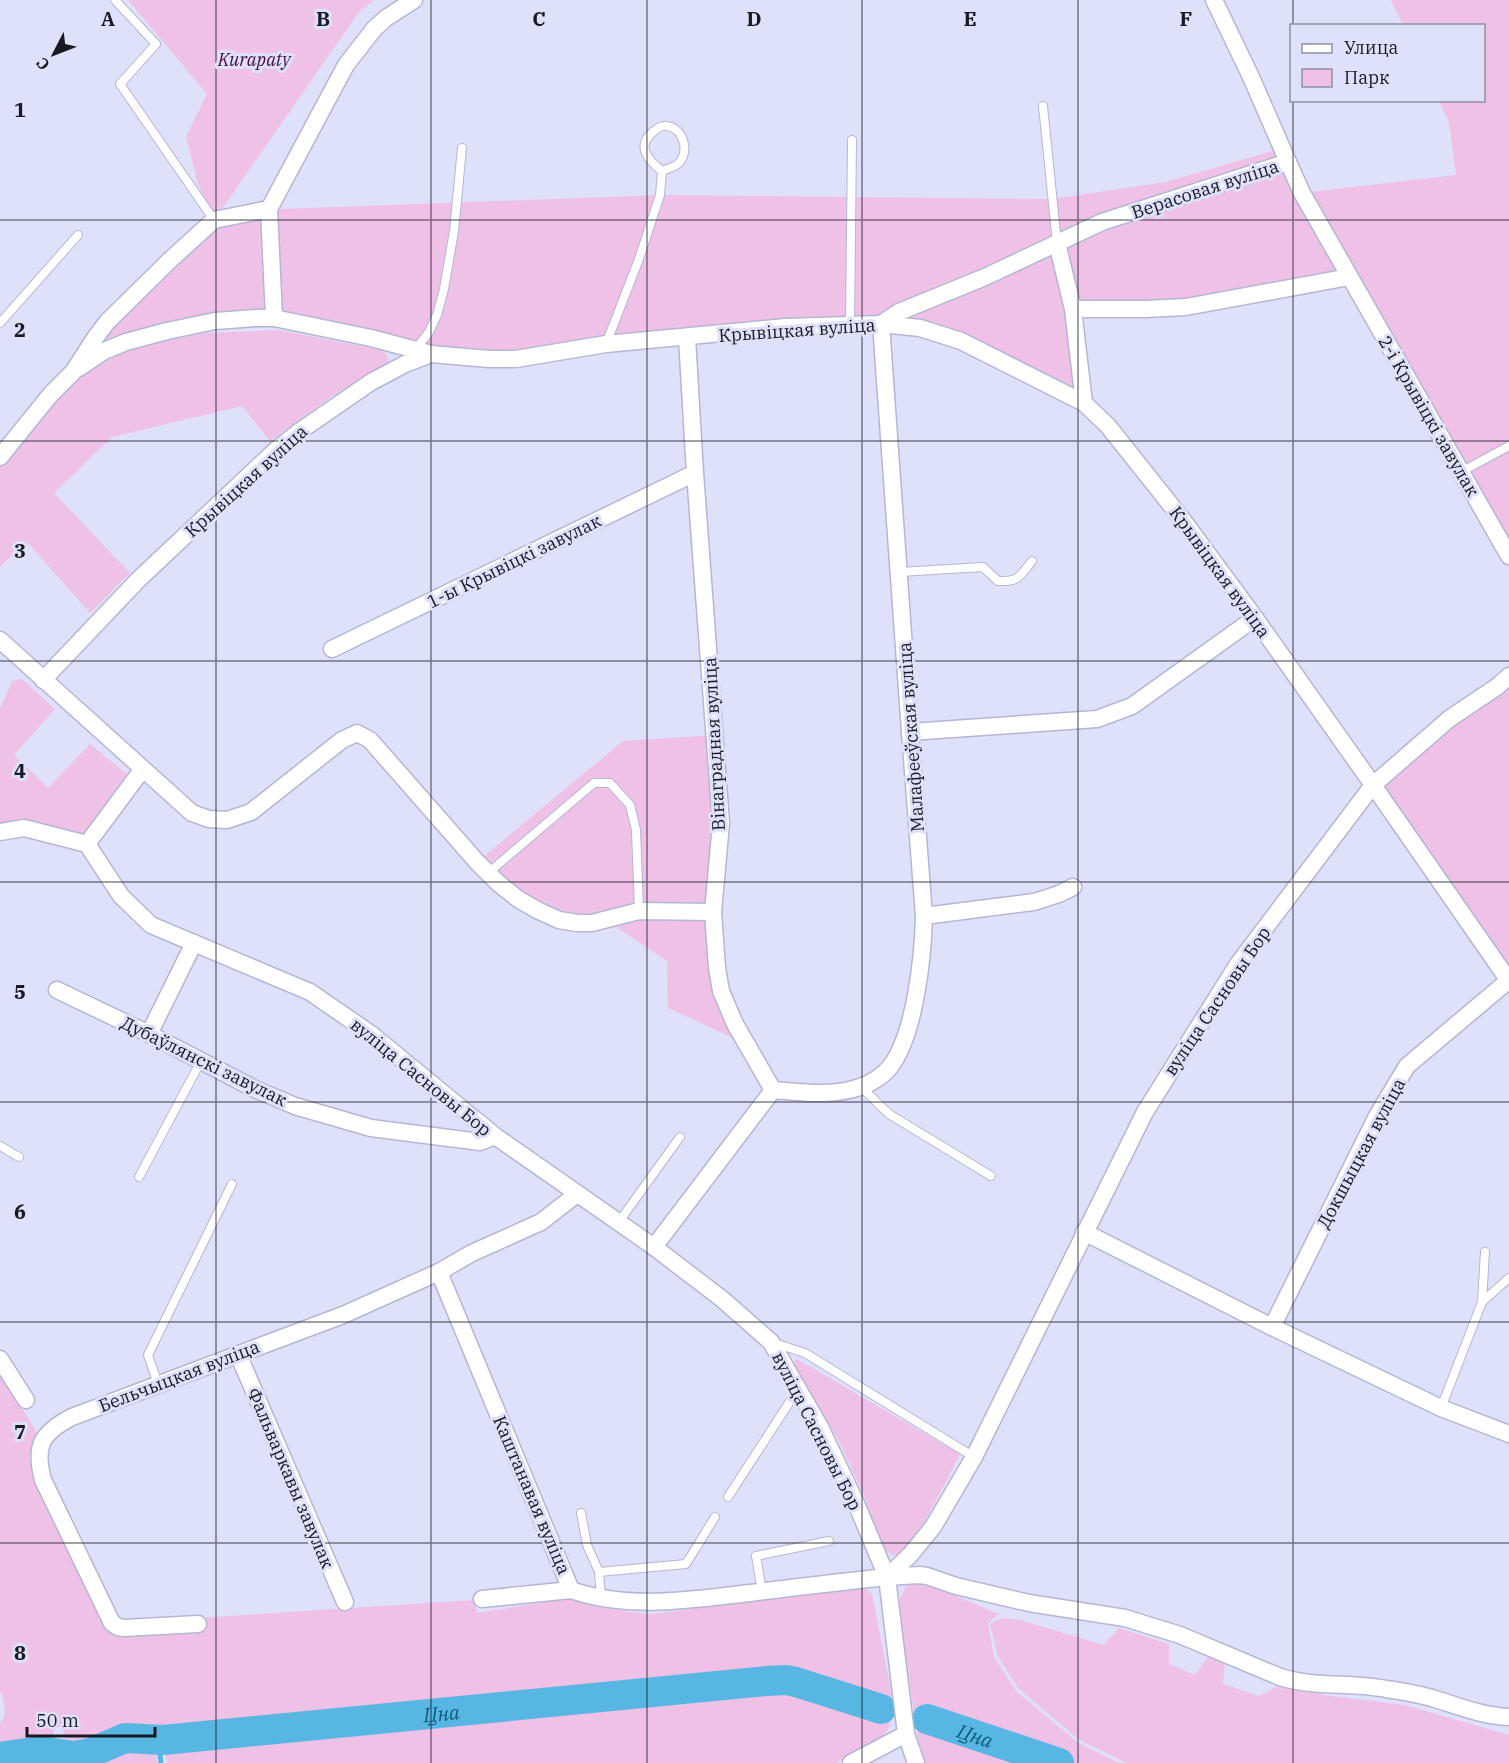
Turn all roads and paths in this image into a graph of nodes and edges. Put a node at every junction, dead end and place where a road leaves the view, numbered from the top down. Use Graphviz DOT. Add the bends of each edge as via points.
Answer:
graph roads {
  1 [pos="115,0"];
  2 [pos="414,0"];
  3 [pos="1214,0"];
  4 [pos="1043,106"];
  5 [pos="852,140"];
  6 [pos="462,148"];
  7 [pos="1288,162"];
  8 [pos="662,171"];
  9 [pos="269,209"];
  10 [pos="214,220"];
  11 [pos="78,235"];
  12 [pos="1057,243"];
  13 [pos="1350,277"];
  14 [pos="1073,309"];
  15 [pos="274,318"];
  16 [pos="0,323"];
  17 [pos="881,324"];
  18 [pos="850,325"];
  19 [pos="687,338"];
  20 [pos="606,345"];
  21 [pos="424,351"];
  22 [pos="73,372"];
  23 [pos="1084,403"];
  24 [pos="1509,446"];
  25 [pos="0,457"];
  26 [pos="695,472"];
  27 [pos="1461,472"];
  28 [pos="1509,556"];
  29 [pos="1032,561"];
  30 [pos="900,572"];
  31 [pos="1255,618"];
  32 [pos="0,640"];
  33 [pos="332,649"];
  34 [pos="1509,676"];
  35 [pos="43,680"];
  36 [pos="909,732"];
  37 [pos="142,770"];
  38 [pos="1373,785"];
  39 [pos="0,832"];
  40 [pos="87,844"];
  41 [pos="488,873"];
  42 [pos="1072,887"];
  43 [pos="639,910"];
  44 [pos="713,912"];
  45 [pos="924,916"];
  46 [pos="194,943"];
  47 [pos="1509,981"];
  48 [pos="57,990"];
  49 [pos="149,1034"];
  50 [pos="201,1061"];
  51 [pos="861,1087"];
  52 [pos="773,1090"];
  53 [pos="495,1136"];
  54 [pos="680,1137"];
  55 [pos="0,1146"];
  56 [pos="19,1157"];
  57 [pos="991,1176"];
  58 [pos="140,1177"];
  59 [pos="232,1185"];
  60 [pos="577,1194"];
  61 [pos="618,1223"];
  62 [pos="1084,1232"];
  63 [pos="654,1247"];
  64 [pos="1485,1252"];
  65 [pos="439,1272"];
  66 [pos="1509,1278"];
  67 [pos="1482,1302"];
  68 [pos="1272,1327"];
  69 [pos="771,1342"];
  70 [pos="238,1354"];
  71 [pos="0,1359"];
  72 [pos="158,1384"];
  73 [pos="798,1389"];
  74 [pos="27,1400"];
  75 [pos="1440,1408"];
  76 [pos="1509,1434"];
  77 [pos="974,1457"];
  78 [pos="728,1497"];
  79 [pos="581,1513"];
  80 [pos="715,1517"];
  81 [pos="829,1541"];
  82 [pos="599,1572"];
  83 [pos="887,1577"];
  84 [pos="571,1590"];
  85 [pos="762,1591"];
  86 [pos="601,1598"];
  87 [pos="482,1599"];
  88 [pos="345,1602"];
  89 [pos="198,1624"];
  90 [pos="1509,1717"];
  91 [pos="906,1734"];
  92 [pos="851,1763"];
  93 [pos="916,1763"];
  1 -- 10 [label="lane" via="156,45 120,84"];
  2 -- 9 [label="street" via="380,24 346,65"];
  3 -- 7 [label="street, Верасовая вуліца"];
  4 -- 12 [label="lane"];
  5 -- 18 [label="lane"];
  6 -- 21 [label="lane" via="444,288"];
  7 -- 12 [label="street, Верасовая вуліца" via="1117,216"];
  7 -- 13 [label="street, 2-і Крывіцкі завулак"];
  8 -- 8 [label="lane" via="649,161 644,148 647,137 657,128 667,126 679,132 685,144 684,155 678,164"];
  8 -- 20 [label="lane" via="660,195"];
  9 -- 10 [label="street"];
  9 -- 15 [label="street"];
  10 -- 22 [label="street" via="107,322"];
  11 -- 16 [label="lane"];
  12 -- 14 [label="street"];
  12 -- 17 [label="street, Верасовая вуліца" via="986,278 908,308"];
  13 -- 14 [label="street" via="1186,307"];
  13 -- 27 [label="street, 2-і Крывіцкі завулак"];
  14 -- 23 [label="street"];
  15 -- 21 [label="street"];
  15 -- 22 [label="street" via="215,321 126,342 104,351"];
  17 -- 18 [label="street, Крывіцкая вуліца"];
  17 -- 23 [label="street, Крывіцкая вуліца" via="920,328 962,341"];
  17 -- 30 [label="street, Малафееўская вуліца"];
  18 -- 19 [label="street, Крывіцкая вуліца" via="786,327"];
  19 -- 20 [label="street, Крывіцкая вуліца"];
  19 -- 26 [label="street, Вінаградная вуліца"];
  20 -- 21 [label="street, Крывіцкая вуліца" via="516,359"];
  21 -- 35 [label="street, Крывіцкая вуліца" via="371,382 276,450 138,580"];
  22 -- 25 [label="street" via="51,393"];
  23 -- 31 [label="street, Крывіцкая вуліца" via="1134,458"];
  24 -- 27 [label="lane"];
  26 -- 33 [label="street, 1-ы Крывіцкі завулак"];
  26 -- 44 [label="street, Вінаградная вуліца" via="721,823"];
  27 -- 28 [label="street, 2-і Крывіцкі завулак"];
  29 -- 30 [label="lane" via="1012,582 998,581 983,567"];
  30 -- 36 [label="street, Малафееўская вуліца"];
  31 -- 36 [label="street" via="1132,706 1097,719"];
  31 -- 38 [label="street, Крывіцкая вуліца"];
  32 -- 35 [label="street"];
  34 -- 38 [label="street" via="1449,719"];
  35 -- 37 [label="street"];
  36 -- 45 [label="street, Малафееўская вуліца"];
  37 -- 40 [label="street"];
  37 -- 41 [label="street" via="192,813 227,820 251,812 342,740 357,733 370,740"];
  38 -- 47 [label="street, Крывіцкая вуліца"];
  38 -- 62 [label="street, вуліца Сасновы Бор" via="1238,964 1145,1112"];
  39 -- 40 [label="street" via="24,828"];
  40 -- 46 [label="street, вуліца Сасновы Бор" via="121,896 142,918"];
  41 -- 43 [label="street" via="518,899 559,920 592,923"];
  41 -- 43 [label="lane" via="594,783 610,783 630,805 636,830"];
  42 -- 45 [label="street" via="1034,902"];
  43 -- 44 [label="street"];
  44 -- 52 [label="street, Вінаградная вуліца" via="721,991"];
  45 -- 51 [label="street, Малафееўская вуліца" via="922,963 905,1038 888,1070"];
  46 -- 49 [label="street"];
  46 -- 53 [label="street, вуліца Сасновы Бор" via="310,992 371,1034"];
  47 -- 68 [label="street, Докшыцкая вуліца" via="1407,1066 1377,1116"];
  48 -- 49 [label="street, Дубаўлянскі завулак"];
  49 -- 50 [label="street, Дубаўлянскі завулак"];
  50 -- 53 [label="street, Дубаўлянскі завулак" via="295,1106 370,1128 480,1143"];
  50 -- 58 [label="lane"];
  51 -- 52 [label="street, Малафееўская вуліца" via="820,1094"];
  51 -- 57 [label="lane" via="889,1114"];
  52 -- 63 [label="street"];
  53 -- 60 [label="street, вуліца Сасновы Бор"];
  54 -- 61 [label="lane"];
  55 -- 56 [label="lane"];
  59 -- 72 [label="lane" via="148,1355"];
  60 -- 61 [label="street, вуліца Сасновы Бор"];
  60 -- 65 [label="street, Бельчыцкая вуліца" via="541,1222"];
  61 -- 63 [label="street, вуліца Сасновы Бор"];
  62 -- 68 [label="street"];
  62 -- 77 [label="street, вуліца Сасновы Бор"];
  63 -- 69 [label="street, вуліца Сасновы Бор"];
  64 -- 67 [label="lane"];
  65 -- 70 [label="street, Бельчыцкая вуліца" via="343,1315"];
  65 -- 84 [label="street, Каштанавая вуліца"];
  66 -- 67 [label="lane"];
  67 -- 75 [label="lane"];
  68 -- 75 [label="street"];
  69 -- 73 [label="street, вуліца Сасновы Бор"];
  69 -- 77 [label="lane" via="805,1353"];
  70 -- 72 [label="street, Бельчыцкая вуліца"];
  70 -- 88 [label="street, Фальваркавы завулак"];
  71 -- 74 [label="street"];
  72 -- 89 [label="street, Бельчыцкая вуліца" via="57,1425 45,1436 38,1463 112,1623 124,1628"];
  73 -- 78 [label="lane"];
  73 -- 83 [label="street, вуліца Сасновы Бор" via="820,1427"];
  75 -- 76 [label="street"];
  77 -- 83 [label="street, вуліца Сасновы Бор" via="933,1527"];
  79 -- 82 [label="lane" via="587,1545"];
  80 -- 82 [label="lane" via="686,1564"];
  81 -- 85 [label="lane" via="756,1556"];
  82 -- 86 [label="lane"];
  83 -- 85 [label="street, Каштанавая вуліца"];
  83 -- 90 [label="street" via="927,1576 1029,1603 1125,1618 1180,1635 1295,1682 1384,1688"];
  83 -- 91 [label="street, вуліца Сасновы Бор"];
  84 -- 86 [label="street, Каштанавая вуліца"];
  84 -- 87 [label="street"];
  85 -- 86 [label="street, Каштанавая вуліца" via="670,1602"];
  91 -- 92 [label="street"];
  91 -- 93 [label="street, вуліца Сасновы Бор"];
}
